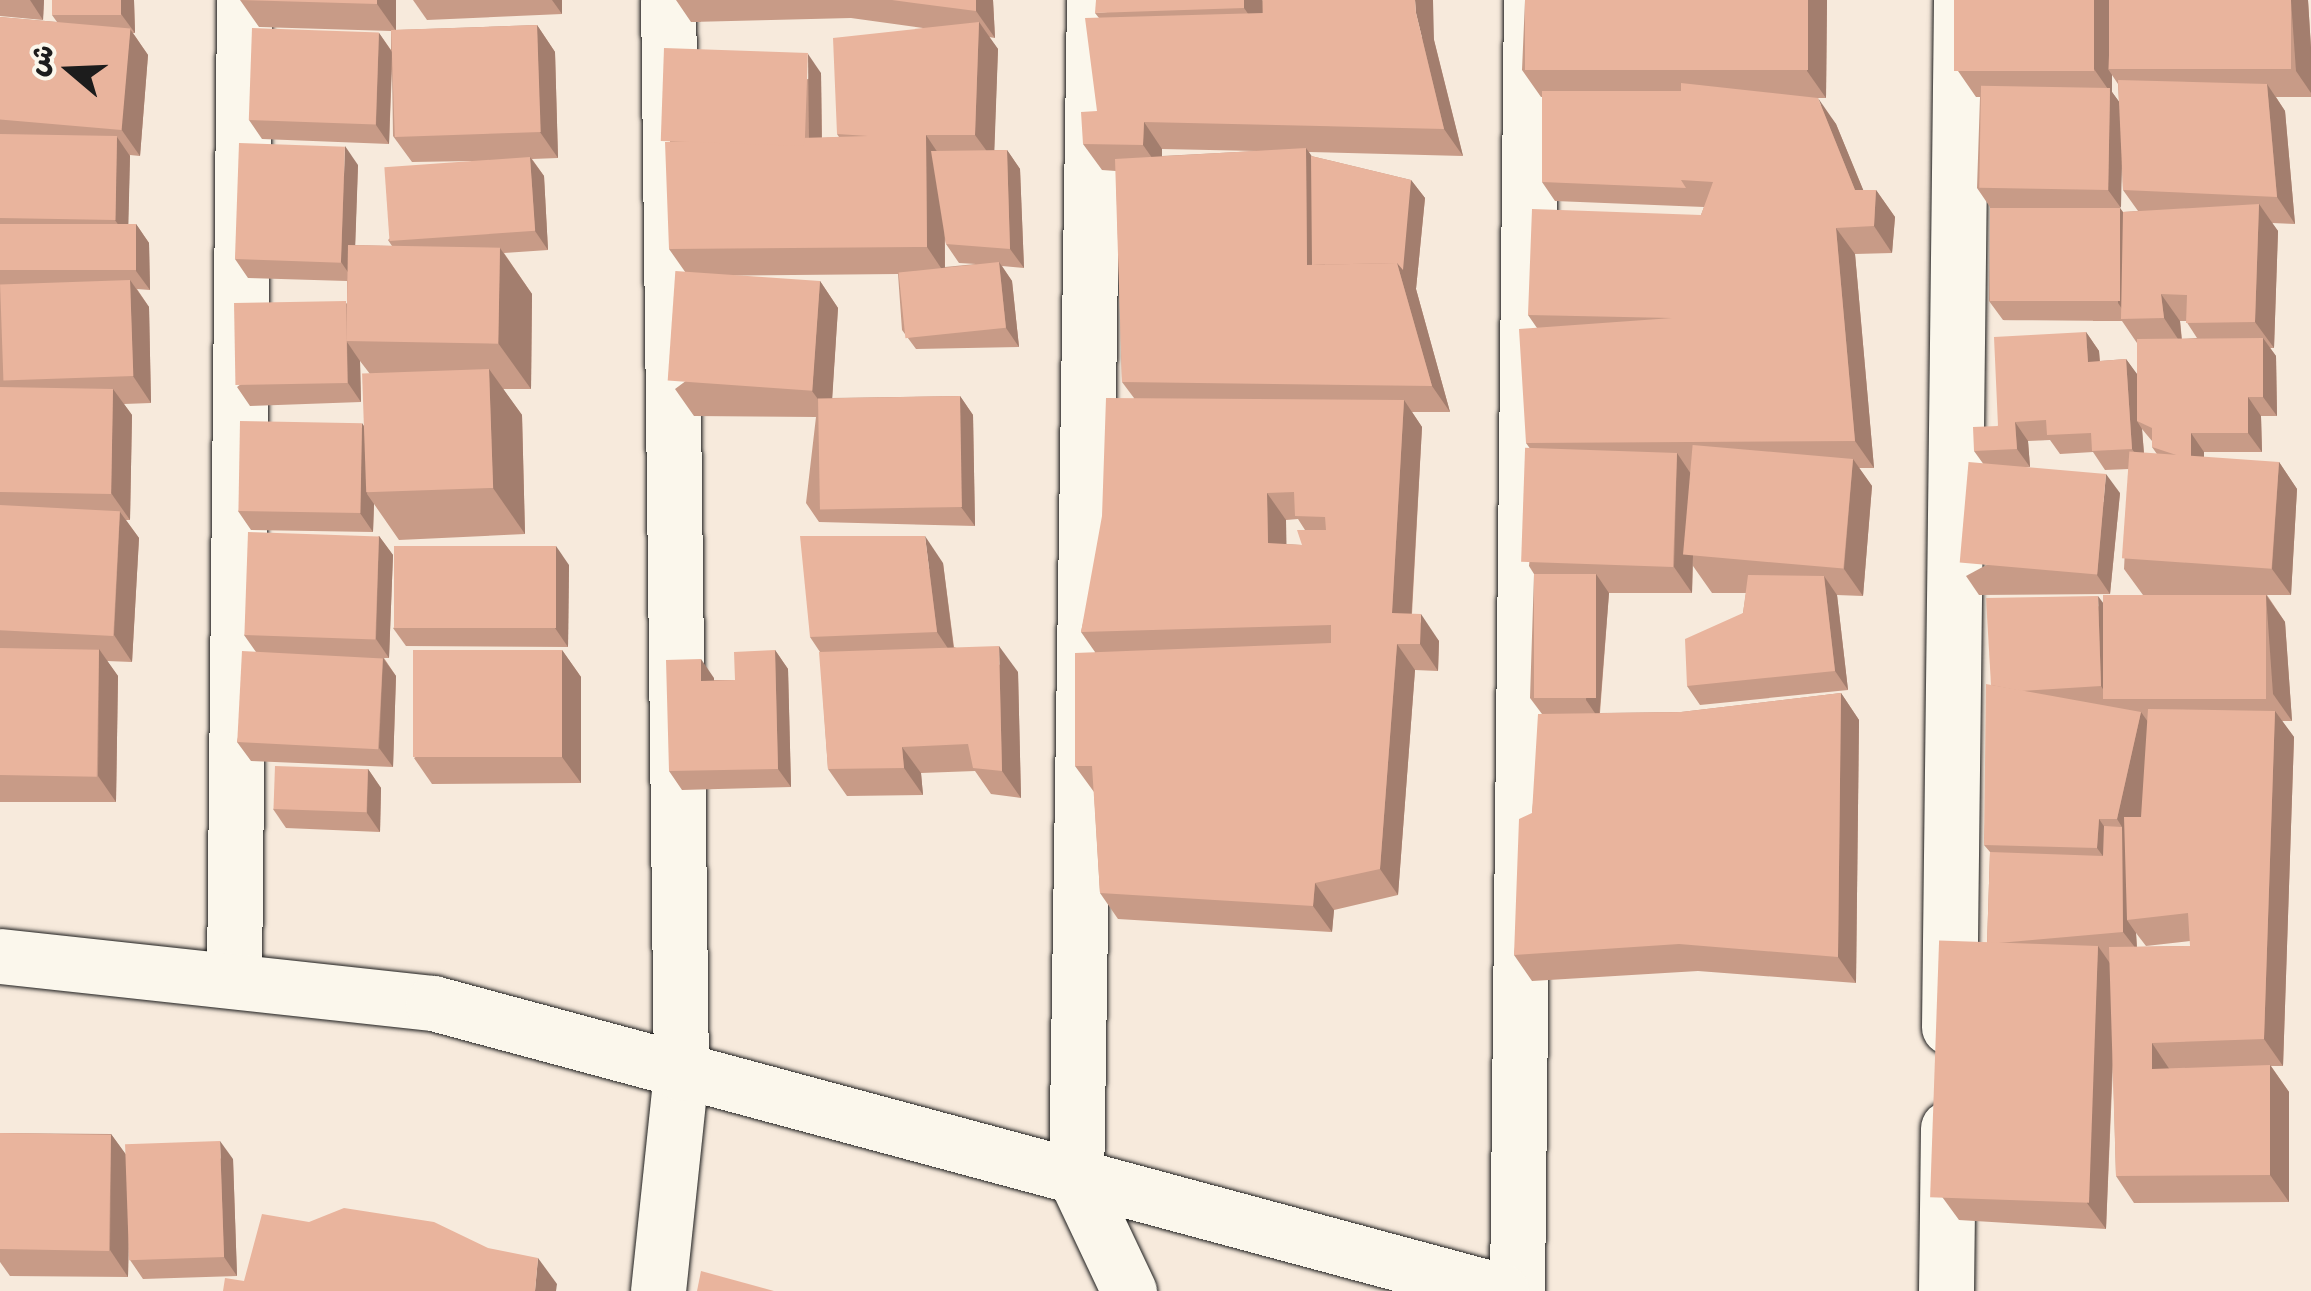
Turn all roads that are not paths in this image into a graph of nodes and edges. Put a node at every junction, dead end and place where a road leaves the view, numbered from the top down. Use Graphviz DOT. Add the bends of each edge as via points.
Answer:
graph roads {
  1 [pos="244,0"];
  2 [pos="668,0"];
  3 [pos="1094,0"];
  4 [pos="1532,0"];
  5 [pos="1961,0"];
  6 [pos="0,956"];
  7 [pos="234,977"];
  8 [pos="681,1073"];
  9 [pos="1076,1179"];
  10 [pos="658,1291"];
  11 [pos="1128,1291"];
  12 [pos="1500,1291"];
  13 [pos="1517,1291"];
  14 [pos="1946,1291"];
  1 -- 7 [label="street"];
  2 -- 8 [label="street"];
  3 -- 9 [label="street"];
  4 -- 13 [label="street"];
  5 -- 14 [label="street"];
  6 -- 7 [label="street"];
  7 -- 8 [label="street" via="433,1003"];
  8 -- 9 [label="street"];
  8 -- 10 [label="street"];
  9 -- 11 [label="street"];
  9 -- 12 [label="street"];
}
